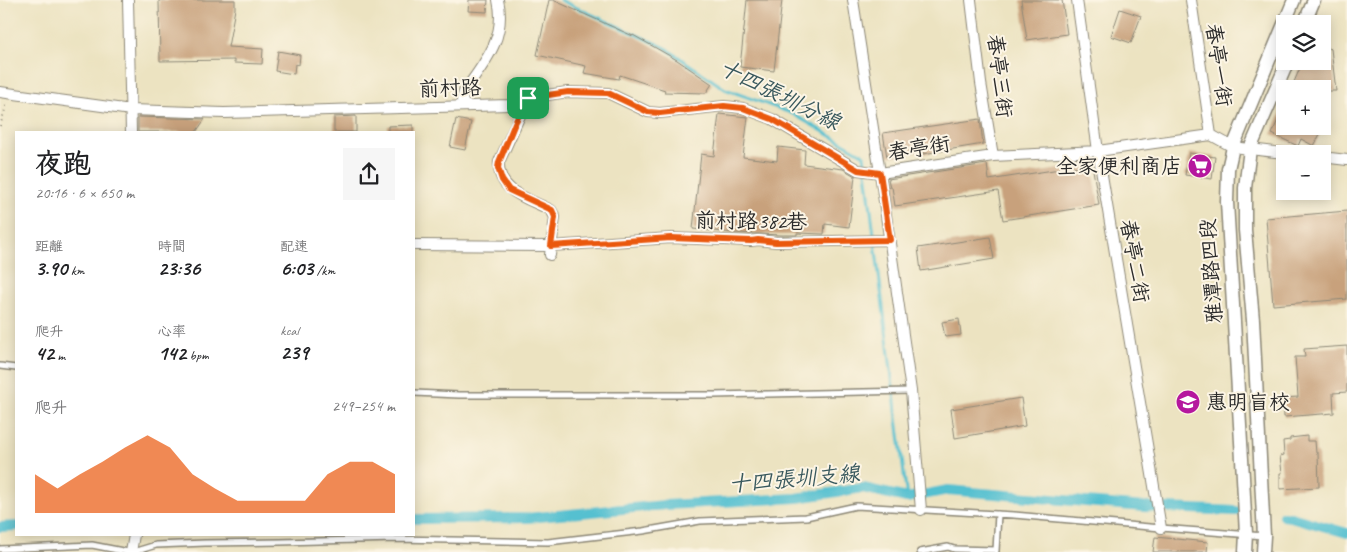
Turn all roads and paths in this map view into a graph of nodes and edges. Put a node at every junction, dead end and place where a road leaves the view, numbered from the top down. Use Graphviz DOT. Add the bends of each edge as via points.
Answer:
graph roads {
  1 [pos="128,0"];
  2 [pos="498,0"];
  3 [pos="853,0"];
  4 [pos="972,0"];
  5 [pos="1077,0"];
  6 [pos="1191,0"];
  7 [pos="1294,0"];
  8 [pos="1314,0"];
  9 [pos="1308,15"];
  10 [pos="1284,70"];
  11 [pos="5,93"];
  12 [pos="528,98"];
  13 [pos="464,106"];
  14 [pos="131,110"];
  15 [pos="0,126"];
  16 [pos="131,131"];
  17 [pos="1211,135"];
  18 [pos="1233,147"];
  19 [pos="1250,149"];
  20 [pos="1098,151"];
  21 [pos="1276,152"];
  22 [pos="993,156"];
  23 [pos="1331,158"];
  24 [pos="1347,160"];
  25 [pos="880,173"];
  26 [pos="890,240"];
  27 [pos="415,245"];
  28 [pos="550,250"];
  29 [pos="1253,320"];
  30 [pos="1235,323"];
  31 [pos="0,366"];
  32 [pos="15,368"];
  33 [pos="911,391"];
  34 [pos="415,393"];
  35 [pos="920,500"];
  36 [pos="998,514"];
  37 [pos="1161,528"];
  38 [pos="1246,534"];
  39 [pos="1264,536"];
  40 [pos="134,538"];
  41 [pos="0,549"];
  42 [pos="996,551"];
  43 [pos="131,552"];
  44 [pos="920,552"];
  45 [pos="1245,552"];
  46 [pos="1263,552"];
  1 -- 14 [label="street"];
  2 -- 13 [label="street" via="500,28 495,44 464,92"];
  3 -- 25 [label="street"];
  4 -- 22 [label="street, 春亭三街"];
  5 -- 20 [label="street, 春亭二街"];
  6 -- 17 [label="street, 春亭一街"];
  7 -- 18 [label="street, 雅潭路四段"];
  8 -- 9 [label="street"];
  10 -- 19 [label="street, 雅潭路四段"];
  11 -- 14 [label="street, 前村路"];
  11 -- 15 [label="path"];
  12 -- 13 [label="street, 前村路" via="510,105"];
  12 -- 25 [label="street, 前村路" via="568,92 608,93 648,112 660,113 724,106 743,108 772,119 858,170"];
  12 -- 28 [label="street" via="498,168 509,190 554,213"];
  13 -- 14 [label="street, 前村路" via="224,113"];
  14 -- 16 [label="street"];
  17 -- 18 [label="street"];
  17 -- 20 [label="street, 春亭街"];
  18 -- 19 [label="street"];
  18 -- 30 [label="street, 雅潭路四段" via="1228,169 1227,202"];
  19 -- 21 [label="street"];
  19 -- 29 [label="street, 雅潭路四段" via="1245,188 1245,230"];
  20 -- 22 [label="street, 春亭街"];
  20 -- 37 [label="street, 春亭二街"];
  22 -- 25 [label="street, 春亭街"];
  23 -- 24 [label="street"];
  25 -- 26 [label="street, 春亭街"];
  26 -- 28 [label="street, 前村路382巷" via="776,242 671,238"];
  26 -- 33 [label="street, 春亭街"];
  27 -- 28 [label="street, 前村路382巷"];
  29 -- 30 [label="street"];
  29 -- 39 [label="street, 雅潭路四段"];
  30 -- 38 [label="street, 雅潭路四段"];
  31 -- 32 [label="lane"];
  33 -- 34 [label="lane" via="684,395"];
  33 -- 35 [label="street, 春亭街"];
  35 -- 36 [label="lane"];
  35 -- 43 [label="lane" via="856,506 806,516 700,521 548,542 396,538 156,545"];
  36 -- 37 [label="lane"];
  36 -- 42 [label="lane"];
  37 -- 38 [label="lane"];
  38 -- 39 [label="lane"];
  38 -- 45 [label="street, 雅潭路四段"];
  39 -- 46 [label="street, 雅潭路四段"];
  40 -- 43 [label="street"];
  41 -- 43 [label="lane" via="92,545"];
  42 -- 44 [label="lane" via="948,547"];
}
